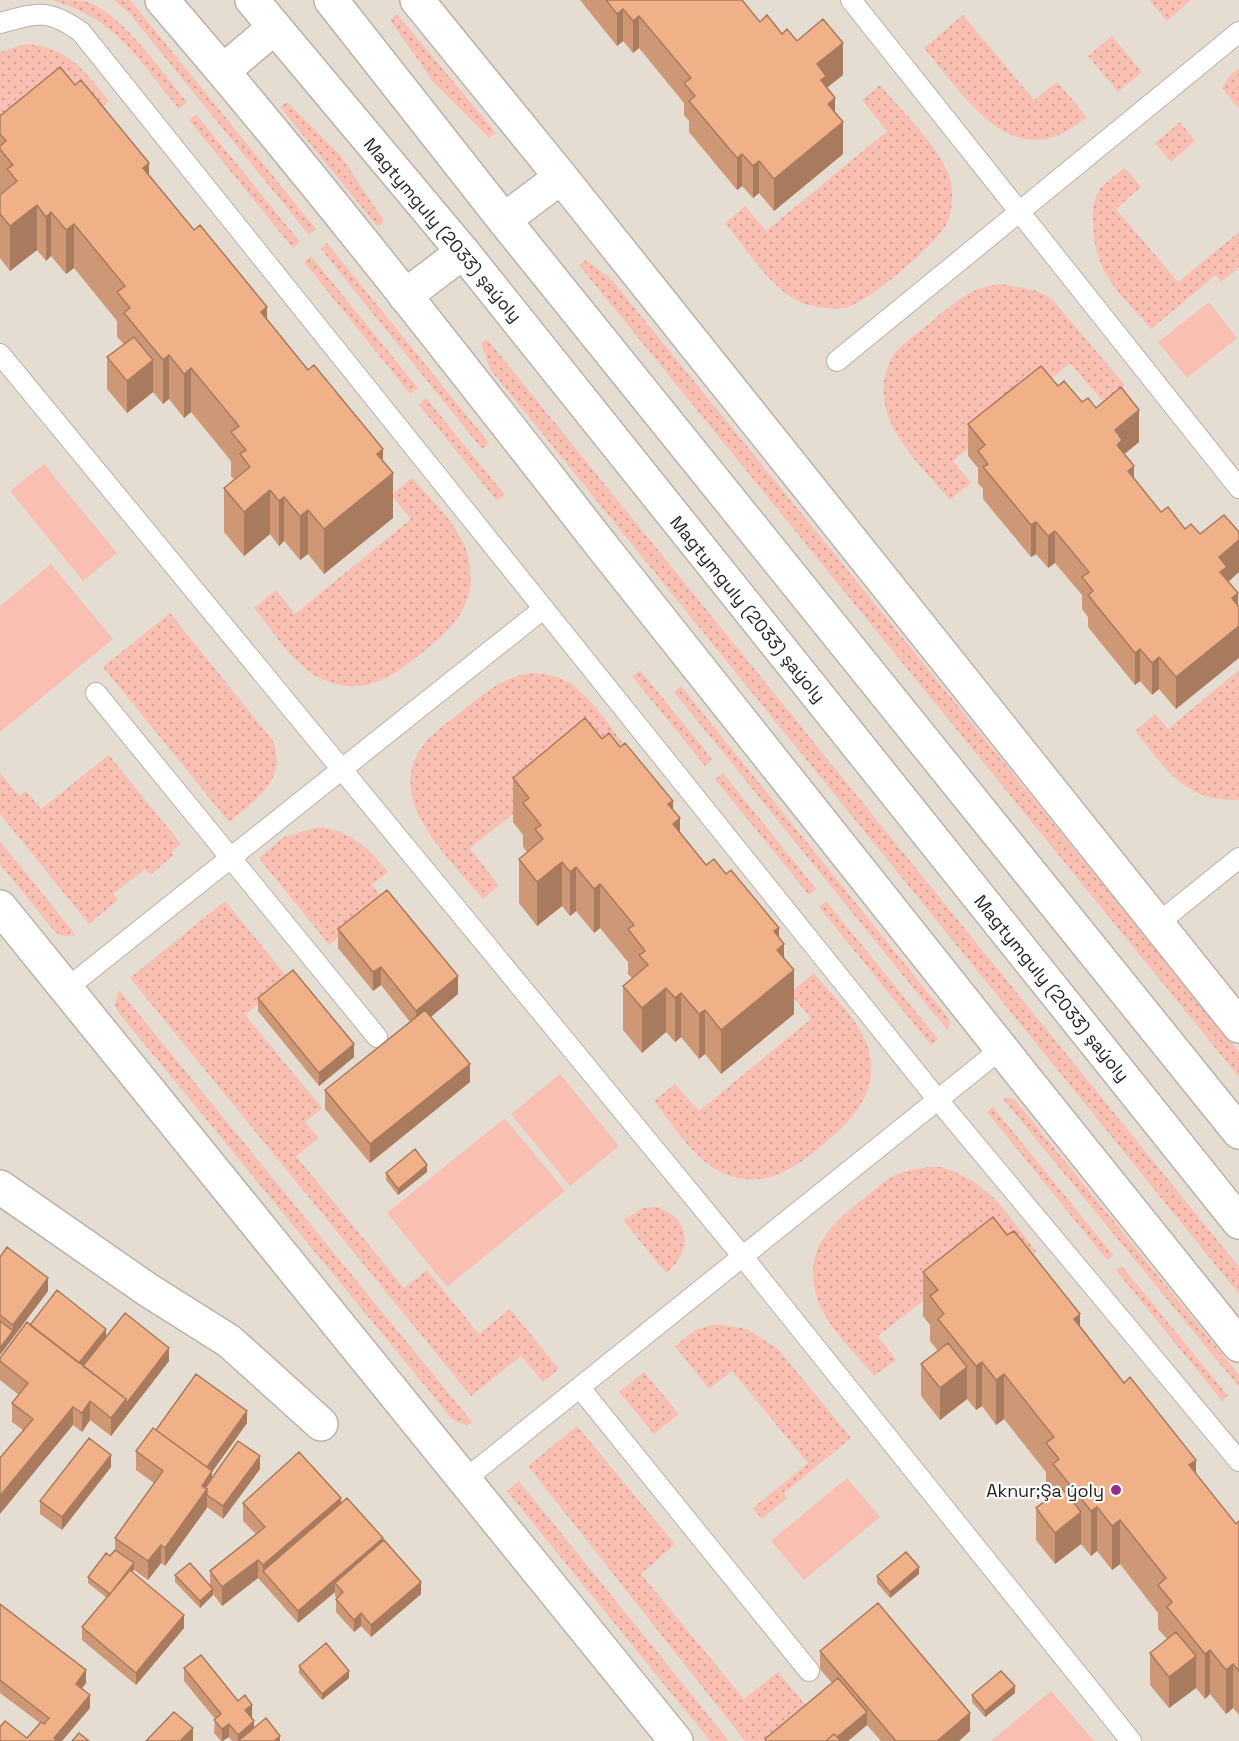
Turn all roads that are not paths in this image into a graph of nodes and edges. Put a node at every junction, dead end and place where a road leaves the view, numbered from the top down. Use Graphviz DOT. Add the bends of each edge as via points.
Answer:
graph roads {
  1 [pos="162,0"];
  2 [pos="252,0"];
  3 [pos="331,0"];
  4 [pos="417,0"];
  5 [pos="851,0"];
  6 [pos="0,23"];
  7 [pos="274,28"];
  8 [pos="1239,32"];
  9 [pos="224,71"];
  10 [pos="561,177"];
  11 [pos="1020,212"];
  12 [pos="504,220"];
  13 [pos="463,252"];
  14 [pos="405,296"];
  15 [pos="0,354"];
  16 [pos="837,361"];
  17 [pos="1239,488"];
  18 [pos="543,609"];
  19 [pos="96,693"];
  20 [pos="343,770"];
  21 [pos="1239,858"];
  22 [pos="230,860"];
  23 [pos="0,907"];
  24 [pos="1156,926"];
  25 [pos="66,989"];
  26 [pos="1239,1026"];
  27 [pos="377,1037"];
  28 [pos="1001,1049"];
  29 [pos="938,1100"];
  30 [pos="1239,1132"];
  31 [pos="0,1187"];
  32 [pos="1239,1222"];
  33 [pos="743,1257"];
  34 [pos="1239,1345"];
  35 [pos="580,1388"];
  36 [pos="321,1424"];
  37 [pos="1239,1461"];
  38 [pos="463,1481"];
  39 [pos="808,1671"];
  40 [pos="676,1741"];
  41 [pos="1131,1741"];
  1 -- 9 [label="street"];
  2 -- 7 [label="street, Magtymguly (2033) şaýoly"];
  3 -- 12 [label="street"];
  4 -- 10 [label="street"];
  5 -- 11 [label="lane"];
  6 -- 18 [label="lane" via="32,14 60,17 81,32"];
  7 -- 9 [label="street"];
  7 -- 13 [label="street, Magtymguly (2033) şaýoly"];
  8 -- 11 [label="lane"];
  9 -- 14 [label="street"];
  10 -- 12 [label="street"];
  10 -- 24 [label="street"];
  11 -- 16 [label="lane"];
  11 -- 17 [label="lane"];
  12 -- 30 [label="street"];
  13 -- 14 [label="street"];
  13 -- 32 [label="street, Magtymguly (2033) şaýoly"];
  14 -- 28 [label="street"];
  15 -- 20 [label="lane"];
  18 -- 20 [label="lane"];
  18 -- 29 [label="lane"];
  19 -- 22 [label="lane"];
  20 -- 22 [label="lane"];
  20 -- 33 [label="lane"];
  21 -- 24 [label="lane"];
  22 -- 25 [label="lane"];
  22 -- 27 [label="lane"];
  23 -- 25 [label="street"];
  24 -- 26 [label="street"];
  25 -- 38 [label="street"];
  28 -- 29 [label="lane"];
  28 -- 34 [label="street"];
  29 -- 33 [label="lane"];
  29 -- 37 [label="lane"];
  31 -- 36 [label="street" via="229,1341"];
  33 -- 35 [label="lane"];
  33 -- 41 [label="lane"];
  35 -- 38 [label="lane"];
  35 -- 39 [label="lane"];
  38 -- 40 [label="street"];
}
